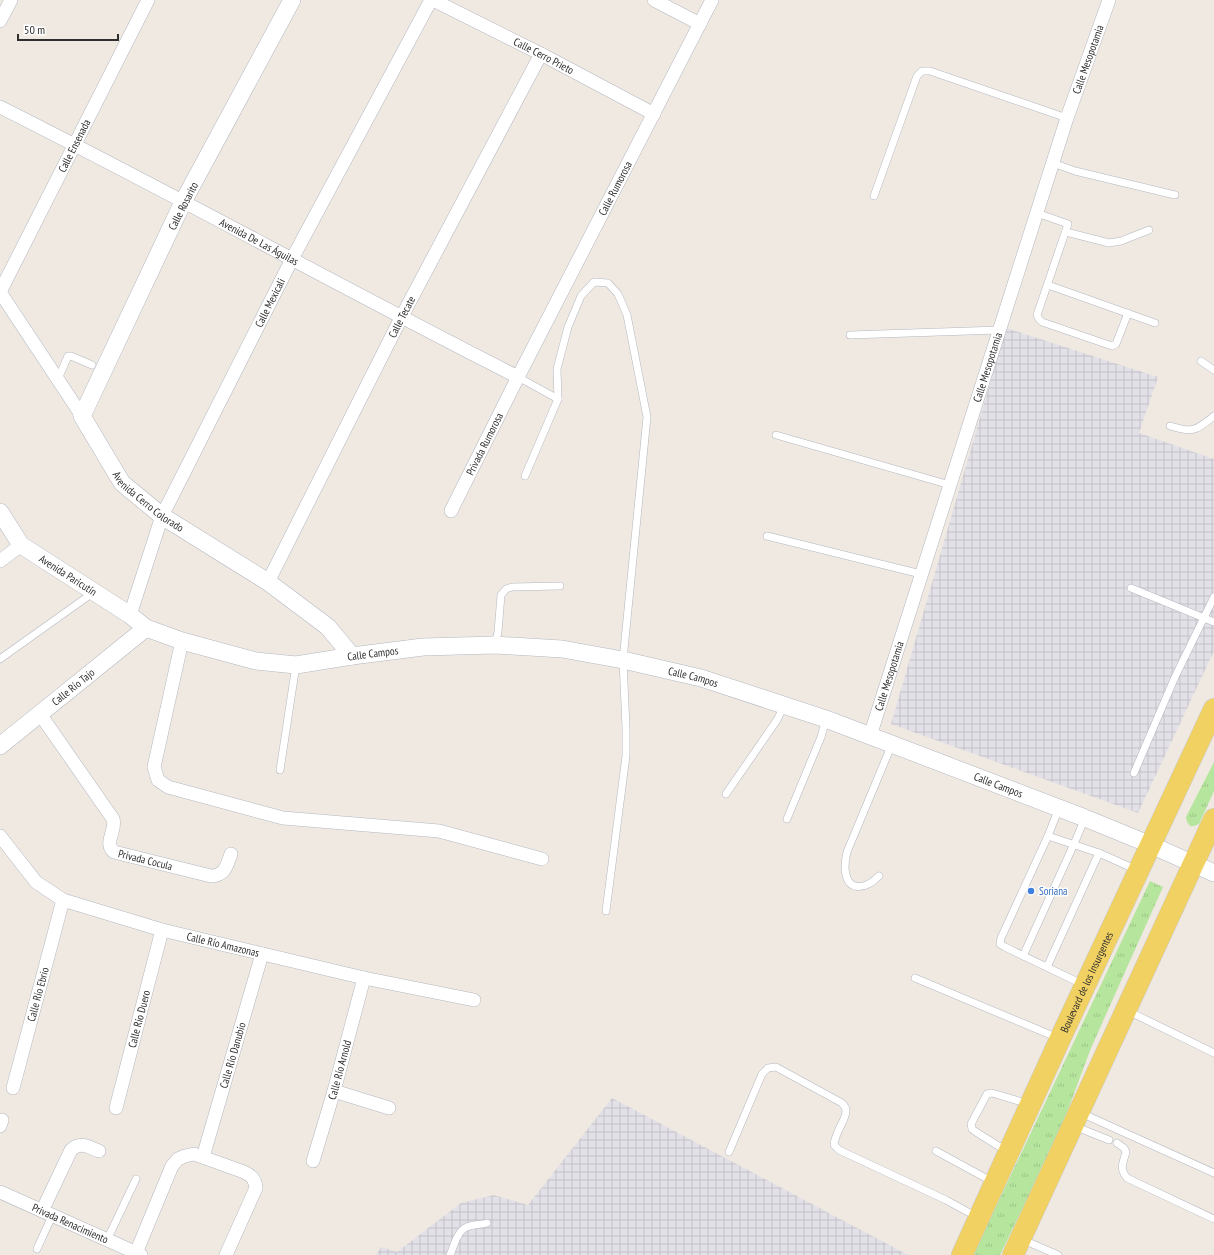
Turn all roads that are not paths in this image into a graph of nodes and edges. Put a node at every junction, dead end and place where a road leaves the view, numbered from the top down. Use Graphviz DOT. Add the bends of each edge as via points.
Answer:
graph roads {
  1 [pos="11,0"];
  2 [pos="148,0"];
  3 [pos="292,0"];
  4 [pos="432,0"];
  5 [pos="654,0"];
  6 [pos="712,0"];
  7 [pos="1109,0"];
  8 [pos="0,21"];
  9 [pos="700,24"];
  10 [pos="541,54"];
  11 [pos="0,107"];
  12 [pos="654,114"];
  13 [pos="1067,118"];
  14 [pos="74,144"];
  15 [pos="1053,163"];
  16 [pos="1175,195"];
  17 [pos="874,196"];
  18 [pos="183,202"];
  19 [pos="1037,213"];
  20 [pos="1149,230"];
  21 [pos="1066,232"];
  22 [pos="292,259"];
  23 [pos="1048,285"];
  24 [pos="0,292"];
  25 [pos="1128,313"];
  26 [pos="401,318"];
  27 [pos="1155,323"];
  28 [pos="999,330"];
  29 [pos="850,334"];
  30 [pos="1201,361"];
  31 [pos="92,365"];
  32 [pos="1214,370"];
  33 [pos="518,377"];
  34 [pos="58,380"];
  35 [pos="558,399"];
  36 [pos="82,416"];
  37 [pos="1214,416"];
  38 [pos="1170,426"];
  39 [pos="776,435"];
  40 [pos="525,476"];
  41 [pos="950,485"];
  42 [pos="451,511"];
  43 [pos="0,512"];
  44 [pos="162,516"];
  45 [pos="768,536"];
  46 [pos="21,545"];
  47 [pos="0,561"];
  48 [pos="921,574"];
  49 [pos="268,582"];
  50 [pos="560,586"];
  51 [pos="1130,588"];
  52 [pos="94,592"];
  53 [pos="1214,598"];
  54 [pos="130,615"];
  55 [pos="1203,618"];
  56 [pos="1214,622"];
  57 [pos="146,628"];
  58 [pos="182,641"];
  59 [pos="495,645"];
  60 [pos="352,656"];
  61 [pos="0,659"];
  62 [pos="624,660"];
  63 [pos="296,665"];
  64 [pos="784,705"];
  65 [pos="1214,709"];
  66 [pos="40,714"];
  67 [pos="826,720"];
  68 [pos="870,736"];
  69 [pos="892,744"];
  70 [pos="0,746"];
  71 [pos="280,770"];
  72 [pos="1134,773"];
  73 [pos="726,794"];
  74 [pos="1059,808"];
  75 [pos="1085,818"];
  76 [pos="787,819"];
  77 [pos="1214,819"];
  78 [pos="0,836"];
  79 [pos="1048,836"];
  80 [pos="1074,844"];
  81 [pos="1151,845"];
  82 [pos="1099,853"];
  83 [pos="231,854"];
  84 [pos="542,859"];
  85 [pos="1194,864"];
  86 [pos="1139,871"];
  87 [pos="1214,873"];
  88 [pos="879,876"];
  89 [pos="63,900"];
  90 [pos="606,911"];
  91 [pos="162,930"];
  92 [pos="262,954"];
  93 [pos="1023,956"];
  94 [pos="1047,967"];
  95 [pos="364,978"];
  96 [pos="915,978"];
  97 [pos="1086,986"];
  98 [pos="474,1000"];
  99 [pos="1126,1010"];
  100 [pos="1060,1039"];
  101 [pos="1214,1053"];
  102 [pos="13,1088"];
  103 [pos="334,1091"];
  104 [pos="1031,1104"];
  105 [pos="116,1108"];
  106 [pos="389,1108"];
  107 [pos="1076,1119"];
  108 [pos="1109,1140"];
  109 [pos="1117,1143"];
  110 [pos="99,1151"];
  111 [pos="936,1151"];
  112 [pos="729,1152"];
  113 [pos="1009,1153"];
  114 [pos="203,1157"];
  115 [pos="313,1161"];
  116 [pos="1214,1172"];
  117 [pos="136,1180"];
  118 [pos="995,1183"];
  119 [pos="0,1192"];
  120 [pos="47,1213"];
  121 [pos="979,1218"];
  122 [pos="1214,1219"];
  123 [pos="487,1224"];
  124 [pos="107,1240"];
  125 [pos="1017,1247"];
  126 [pos="37,1249"];
  127 [pos="139,1254"];
  128 [pos="226,1255"];
  129 [pos="450,1255"];
  130 [pos="962,1255"];
  131 [pos="1058,1255"];
  1 -- 8 [label="street"];
  2 -- 14 [label="street, Calle Ensenada"];
  3 -- 18 [label="street, Calle Rosarito"];
  4 -- 10 [label="street, Calle Cerro Prieto"];
  4 -- 22 [label="street, Calle Mexicali"];
  5 -- 9 [label="street"];
  6 -- 9 [label="street, Calle Rumorosa"];
  7 -- 13 [label="street, Calle Mesopotamia"];
  9 -- 12 [label="street, Calle Rumorosa"];
  10 -- 12 [label="street, Calle Cerro Prieto"];
  10 -- 26 [label="street, Calle Tecate"];
  11 -- 14 [label="street, Avenida De Las Águilas"];
  12 -- 33 [label="street, Calle Rumorosa"];
  13 -- 15 [label="street, Calle Mesopotamia"];
  13 -- 17 [label="lane" via="930,71 922,71 917,76"];
  14 -- 18 [label="street, Avenida De Las Águilas"];
  14 -- 24 [label="street, Calle Ensenada"];
  15 -- 16 [label="lane" via="1075,171"];
  15 -- 19 [label="street, Calle Mesopotamia"];
  18 -- 22 [label="street, Avenida De Las Águilas"];
  18 -- 36 [label="street, Calle Rosarito"];
  19 -- 21 [label="lane" via="1068,224"];
  19 -- 28 [label="street, Calle Mesopotamia"];
  20 -- 21 [label="lane" via="1121,241 1108,242"];
  21 -- 23 [label="lane"];
  22 -- 26 [label="street, Avenida De Las Águilas"];
  22 -- 44 [label="street, Calle Mexicali"];
  23 -- 25 [label="lane"];
  23 -- 25 [label="lane" via="1037,315 1042,322 1112,346 1116,344"];
  24 -- 34 [label="street, Avenida Cerro Colorado"];
  25 -- 27 [label="lane"];
  26 -- 33 [label="street, Avenida De Las Águilas"];
  26 -- 49 [label="street, Calle Tecate"];
  28 -- 29 [label="lane"];
  28 -- 41 [label="street, Calle Mesopotamia"];
  30 -- 32 [label="lane"];
  31 -- 34 [label="lane" via="68,356"];
  33 -- 35 [label="lane"];
  33 -- 42 [label="street, Privada Rumorosa"];
  34 -- 36 [label="street, Avenida Cerro Colorado"];
  35 -- 40 [label="lane"];
  35 -- 62 [label="lane" via="557,369 568,327 581,296 594,282 608,283 618,294 627,315 647,417"];
  36 -- 44 [label="street, Avenida Cerro Colorado" via="122,483"];
  37 -- 38 [label="lane" via="1200,428 1193,430 1186,431"];
  39 -- 41 [label="lane"];
  41 -- 48 [label="street, Calle Mesopotamia"];
  43 -- 46 [label="street, Avenida Paricutín"];
  44 -- 49 [label="street, Avenida Cerro Colorado"];
  44 -- 54 [label="street, Calle Mexicali"];
  45 -- 48 [label="lane"];
  46 -- 47 [label="street"];
  46 -- 52 [label="street, Avenida Paricutín"];
  48 -- 68 [label="street, Calle Mesopotamia"];
  49 -- 60 [label="street, Avenida Cerro Colorado" via="328,627"];
  50 -- 59 [label="lane" via="506,589 501,595"];
  51 -- 55 [label="lane"];
  52 -- 54 [label="street, Avenida Paricutín"];
  52 -- 61 [label="lane"];
  53 -- 55 [label="lane"];
  54 -- 57 [label="street, Avenida Paricutín"];
  55 -- 56 [label="lane"];
  55 -- 72 [label="lane" via="1174,678"];
  57 -- 58 [label="street, Calle Campos"];
  57 -- 66 [label="street, Calle Río Tajo"];
  58 -- 63 [label="street, Calle Campos" via="256,661"];
  58 -- 84 [label="street" via="154,767 158,780 168,787 283,818 439,831"];
  59 -- 60 [label="street, Calle Campos" via="422,647"];
  59 -- 62 [label="street, Calle Campos" via="562,649"];
  60 -- 63 [label="street, Calle Campos"];
  62 -- 64 [label="street, Calle Campos" via="701,678"];
  62 -- 90 [label="lane" via="626,756"];
  63 -- 71 [label="lane"];
  64 -- 67 [label="street, Calle Campos"];
  64 -- 73 [label="lane" via="777,720"];
  65 -- 81 [label="main road, Boulevard de los Insurgentes"];
  66 -- 70 [label="street, Calle Río Tajo"];
  66 -- 83 [label="street, Privada Cocula" via="114,819 109,844 114,852 211,876 224,872"];
  67 -- 68 [label="street, Calle Campos"];
  67 -- 76 [label="lane"];
  68 -- 69 [label="street, Calle Campos"];
  69 -- 74 [label="street, Calle Campos"];
  69 -- 88 [label="lane" via="847,852 845,867 847,878 852,885 862,887"];
  74 -- 75 [label="street, Calle Campos"];
  74 -- 79 [label="lane"];
  75 -- 80 [label="lane"];
  75 -- 81 [label="street, Calle Campos"];
  77 -- 85 [label="main road"];
  78 -- 89 [label="street, Calle Río Amazonas" via="36,882"];
  79 -- 80 [label="lane"];
  79 -- 93 [label="lane" via="1000,938 1000,944"];
  80 -- 82 [label="lane"];
  80 -- 93 [label="lane"];
  81 -- 85 [label="street, Calle Campos"];
  81 -- 86 [label="main road, Boulevard de los Insurgentes"];
  82 -- 86 [label="lane"];
  82 -- 94 [label="lane"];
  85 -- 87 [label="street, Calle Campos"];
  85 -- 99 [label="main road"];
  86 -- 97 [label="main road, Boulevard de los Insurgentes"];
  89 -- 91 [label="street, Calle Río Amazonas"];
  89 -- 102 [label="street, Calle Río Ebrio"];
  91 -- 92 [label="street, Calle Río Amazonas"];
  91 -- 105 [label="street, Calle Río Duero"];
  92 -- 95 [label="street, Calle Río Amazonas"];
  92 -- 114 [label="street, Calle Río Danubio"];
  93 -- 94 [label="lane"];
  94 -- 97 [label="lane"];
  95 -- 98 [label="street, Calle Río Amazonas"];
  95 -- 103 [label="street, Calle Río Arnold"];
  96 -- 100 [label="lane"];
  97 -- 100 [label="main road, Boulevard de los Insurgentes"];
  99 -- 101 [label="lane"];
  99 -- 107 [label="main road"];
  100 -- 104 [label="main road, Boulevard de los Insurgentes"];
  103 -- 106 [label="street"];
  103 -- 115 [label="street, Calle Río Arnold"];
  104 -- 113 [label="main road, Boulevard de los Insurgentes"];
  104 -- 113 [label="lane" via="992,1093 987,1094 972,1124 972,1129"];
  107 -- 108 [label="lane"];
  107 -- 116 [label="lane"];
  107 -- 125 [label="main road"];
  109 -- 122 [label="lane" via="1126,1152 1121,1168 1127,1178"];
  110 -- 120 [label="street" via="81,1144 70,1150"];
  111 -- 118 [label="lane"];
  112 -- 121 [label="lane" via="762,1074 768,1068 776,1068 842,1102 846,1111 834,1138 834,1145 839,1150"];
  113 -- 118 [label="main road, Boulevard de los Insurgentes"];
  114 -- 127 [label="street" via="194,1154 185,1156 172,1166"];
  114 -- 128 [label="street" via="251,1175 256,1181 256,1188"];
  117 -- 124 [label="lane"];
  118 -- 121 [label="main road, Boulevard de los Insurgentes"];
  119 -- 120 [label="street, Privada Renacimiento"];
  120 -- 124 [label="street, Privada Renacimiento"];
  120 -- 126 [label="lane"];
  121 -- 130 [label="main road, Boulevard de los Insurgentes"];
  123 -- 129 [label="lane" via="467,1227 459,1234"];
  124 -- 127 [label="street, Privada Renacimiento"];
  125 -- 131 [label="lane"];
}
